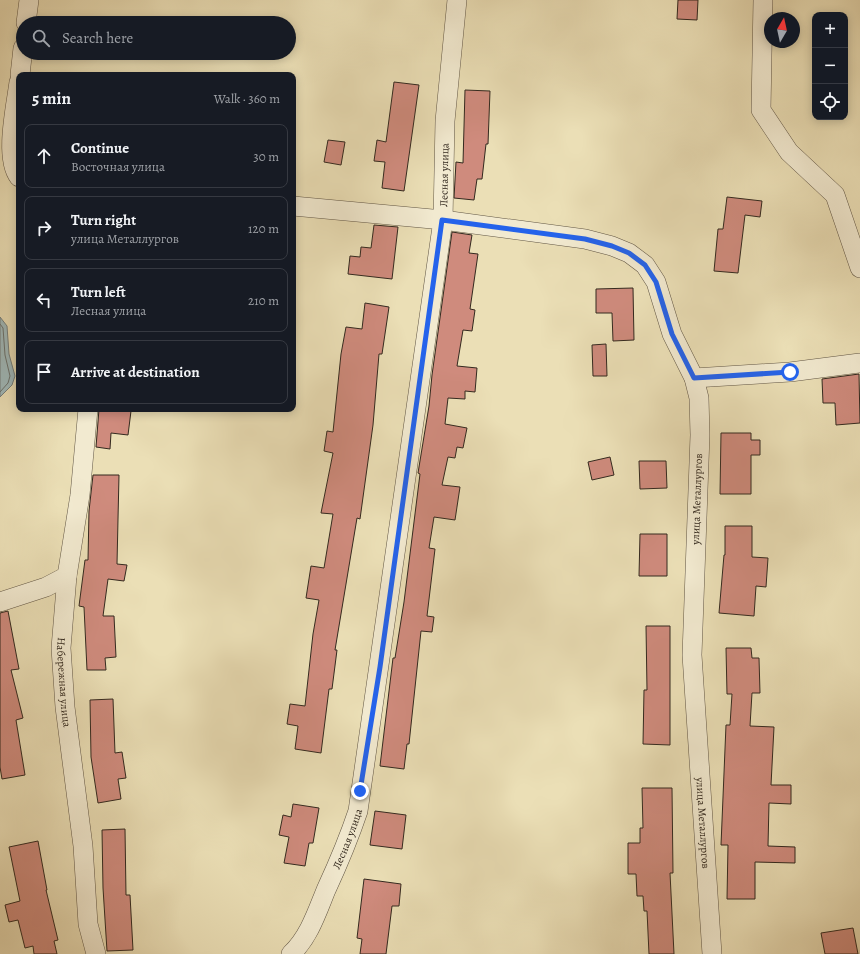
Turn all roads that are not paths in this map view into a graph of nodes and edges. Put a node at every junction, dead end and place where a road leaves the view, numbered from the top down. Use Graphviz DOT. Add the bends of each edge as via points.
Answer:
graph roads {
  1 [pos="29,0"];
  2 [pos="457,0"];
  3 [pos="763,0"];
  4 [pos="27,16"];
  5 [pos="22,60"];
  6 [pos="20,72"];
  7 [pos="16,106"];
  8 [pos="16,172"];
  9 [pos="296,206"];
  10 [pos="442,220"];
  11 [pos="860,268"];
  12 [pos="860,363"];
  13 [pos="694,378"];
  14 [pos="88,412"];
  15 [pos="67,576"];
  16 [pos="0,602"];
  17 [pos="293,953"];
  18 [pos="96,954"];
  19 [pos="712,954"];
  1 -- 4 [label="street"];
  2 -- 10 [label="street, Лесная улица" via="445,121"];
  3 -- 11 [label="street" via="761,110 789,152 835,195"];
  5 -- 6 [label="street"];
  7 -- 8 [label="street" via="12,139"];
  9 -- 10 [label="street, улица Металлургов"];
  10 -- 13 [label="street, улица Металлургов" via="585,239 629,253 645,265 656,282 672,334"];
  10 -- 17 [label="street, Лесная улица" via="358,811 315,917 305,938"];
  12 -- 13 [label="street" via="790,372"];
  13 -- 19 [label="street, улица Металлургов" via="699,398 700,435 692,655"];
  14 -- 15 [label="street, Набережная улица" via="80,495"];
  15 -- 16 [label="street" via="46,587"];
  15 -- 18 [label="street, Набережная улица" via="62,627 62,672 83,846 88,924"];
}
